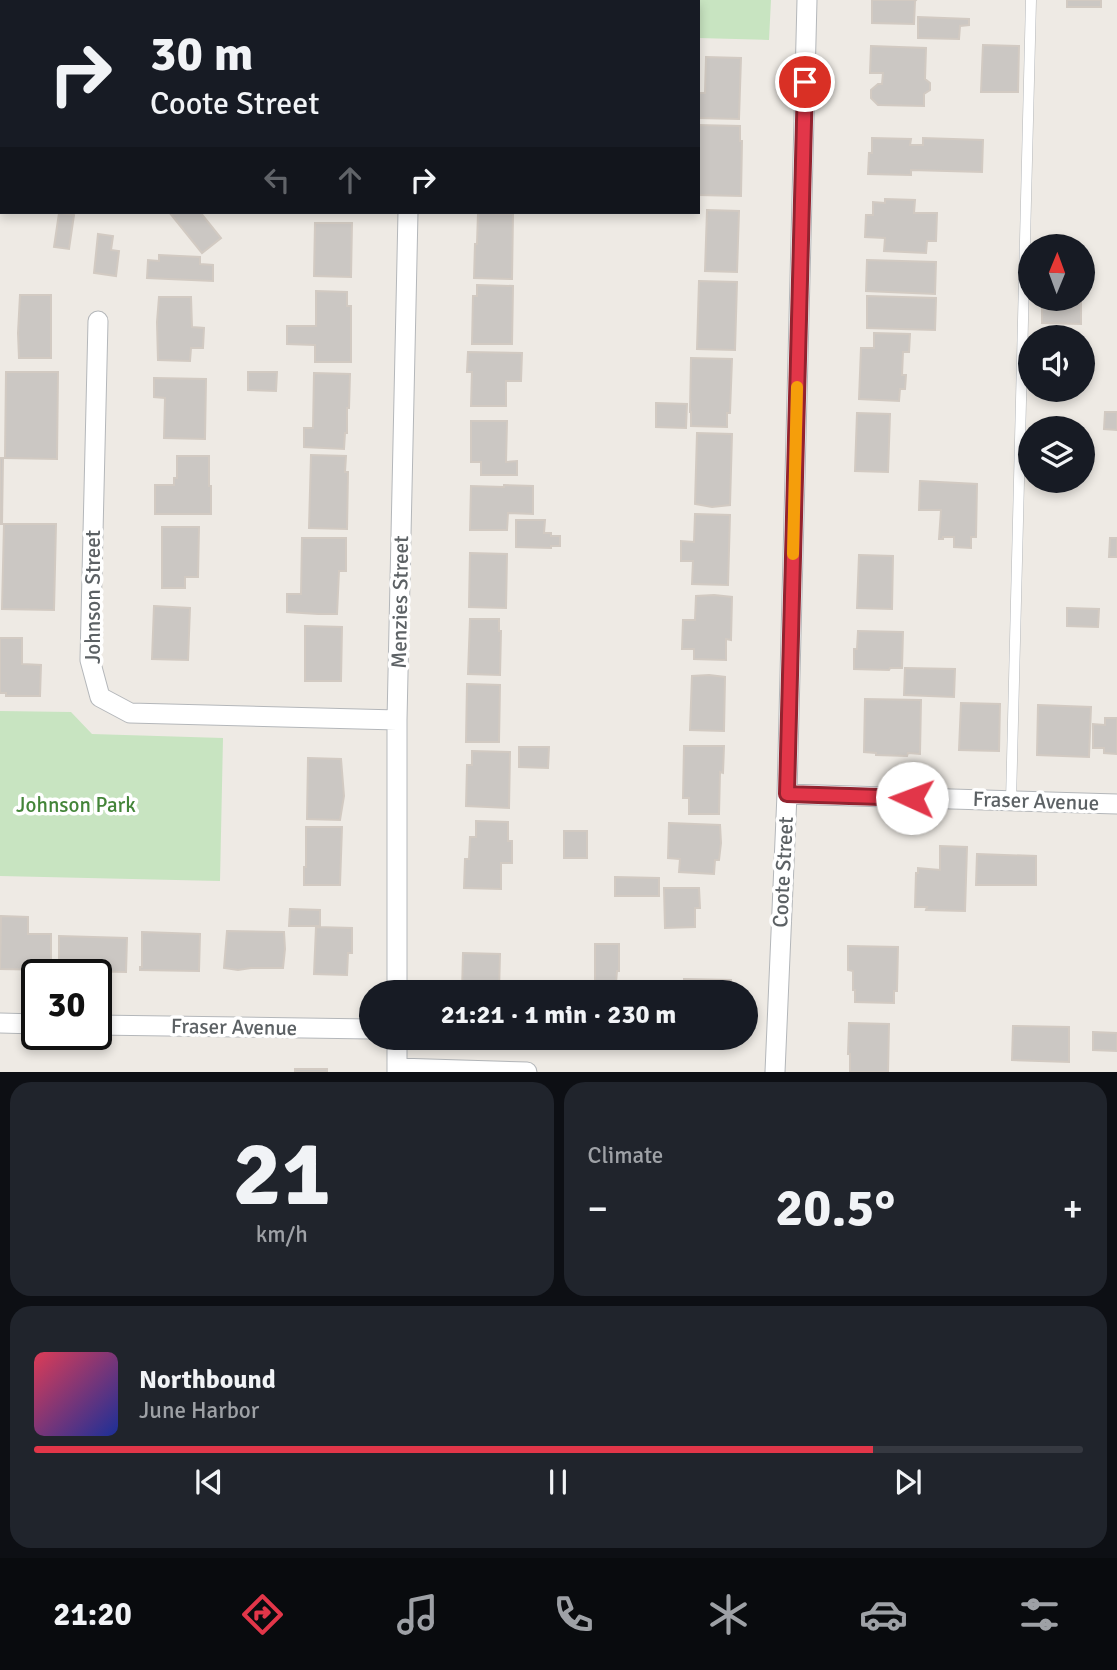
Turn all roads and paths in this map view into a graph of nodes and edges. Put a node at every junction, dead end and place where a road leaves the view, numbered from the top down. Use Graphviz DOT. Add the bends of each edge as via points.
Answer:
graph roads {
  1 [pos="807,0"];
  2 [pos="1031,0"];
  3 [pos="408,214"];
  4 [pos="98,321"];
  5 [pos="397,720"];
  6 [pos="787,794"];
  7 [pos="1011,801"];
  8 [pos="1117,804"];
  9 [pos="397,980"];
  10 [pos="0,1023"];
  11 [pos="21,1024"];
  12 [pos="112,1025"];
  13 [pos="359,1029"];
  14 [pos="397,1050"];
  15 [pos="397,1070"];
  16 [pos="527,1072"];
  17 [pos="775,1072"];
  1 -- 6 [label="street, Coote Street"];
  2 -- 7 [label="lane"];
  3 -- 5 [label="street, Menzies Street"];
  4 -- 5 [label="street, Johnson Street" via="90,660 100,697 130,713"];
  5 -- 9 [label="street, Menzies Street"];
  6 -- 7 [label="street, Fraser Avenue"];
  6 -- 17 [label="street, Coote Street"];
  7 -- 8 [label="street, Fraser Avenue"];
  10 -- 11 [label="street"];
  12 -- 13 [label="street, Fraser Avenue"];
  14 -- 15 [label="street"];
  15 -- 16 [label="street"];
}
